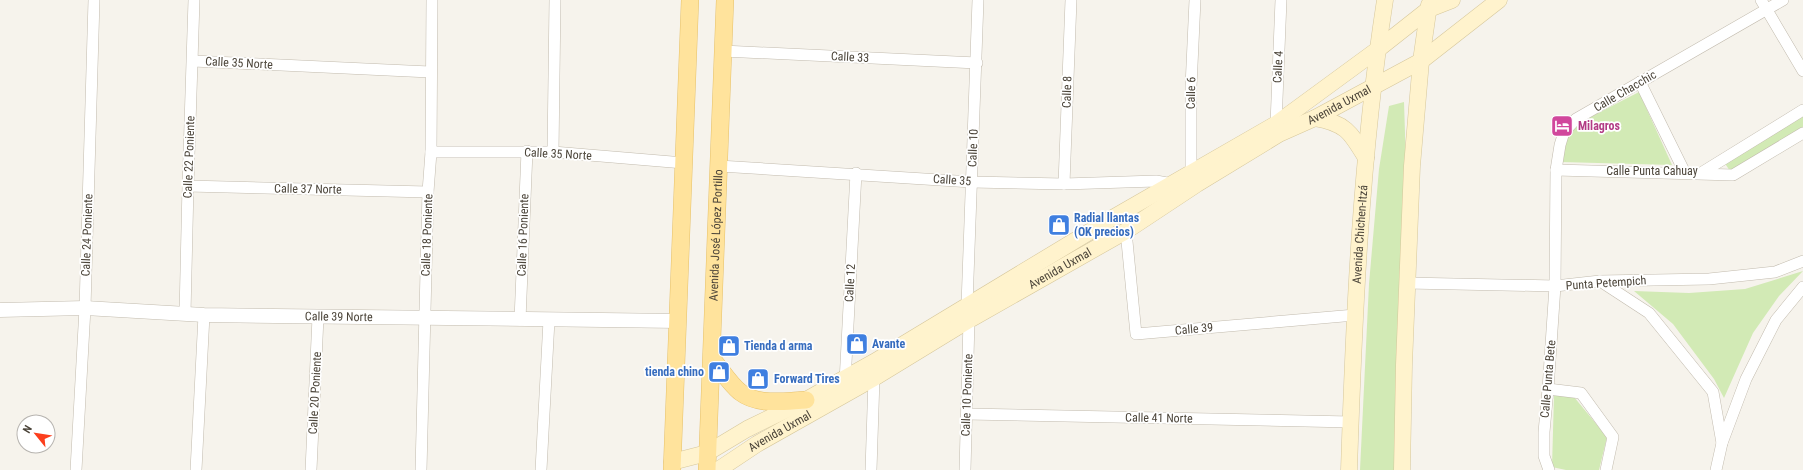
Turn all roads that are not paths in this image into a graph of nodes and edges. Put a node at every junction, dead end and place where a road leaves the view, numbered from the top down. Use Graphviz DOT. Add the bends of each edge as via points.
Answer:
graph roads {
  1 [pos="94,0"];
  2 [pos="194,0"];
  3 [pos="432,0"];
  4 [pos="555,0"];
  5 [pos="690,0"];
  6 [pos="725,0"];
  7 [pos="978,0"];
  8 [pos="1071,0"];
  9 [pos="1195,0"];
  10 [pos="1282,0"];
  11 [pos="1385,0"];
  12 [pos="1452,0"];
  13 [pos="1499,0"];
  14 [pos="1783,0"];
  15 [pos="1429,5"];
  16 [pos="1764,5"];
  17 [pos="1377,50"];
  18 [pos="723,51"];
  19 [pos="192,61"];
  20 [pos="1421,61"];
  21 [pos="977,63"];
  22 [pos="1803,71"];
  23 [pos="430,72"];
  24 [pos="1640,82"];
  25 [pos="1373,88"];
  26 [pos="1803,110"];
  27 [pos="1315,118"];
  28 [pos="1277,129"];
  29 [pos="1803,133"];
  30 [pos="527,151"];
  31 [pos="431,152"];
  32 [pos="553,152"];
  33 [pos="1366,158"];
  34 [pos="684,163"];
  35 [pos="719,166"];
  36 [pos="1556,170"];
  37 [pos="1685,172"];
  38 [pos="1701,172"];
  39 [pos="856,173"];
  40 [pos="1194,178"];
  41 [pos="972,182"];
  42 [pos="1064,184"];
  43 [pos="188,186"];
  44 [pos="428,192"];
  45 [pos="1172,192"];
  46 [pos="1126,231"];
  47 [pos="1803,261"];
  48 [pos="1600,281"];
  49 [pos="1407,283"];
  50 [pos="1555,286"];
  51 [pos="1803,286"];
  52 [pos="84,308"];
  53 [pos="0,310"];
  54 [pos="968,313"];
  55 [pos="185,314"];
  56 [pos="204,315"];
  57 [pos="1355,315"];
  58 [pos="318,317"];
  59 [pos="425,319"];
  60 [pos="520,320"];
  61 [pos="549,320"];
  62 [pos="678,321"];
  63 [pos="712,359"];
  64 [pos="874,378"];
  65 [pos="845,385"];
  66 [pos="1548,389"];
  67 [pos="806,400"];
  68 [pos="967,414"];
  69 [pos="1351,422"];
  70 [pos="1722,443"];
  71 [pos="707,462"];
  72 [pos="672,466"];
  73 [pos="76,470"];
  74 [pos="196,470"];
  75 [pos="311,470"];
  76 [pos="420,470"];
  77 [pos="541,470"];
  78 [pos="718,470"];
  79 [pos="871,470"];
  80 [pos="965,470"];
  81 [pos="1349,470"];
  82 [pos="1402,470"];
  83 [pos="1549,470"];
  84 [pos="1606,470"];
  85 [pos="1716,470"];
  1 -- 52 [label="street, Calle 24 Poniente"];
  2 -- 19 [label="street, Calle 22 Poniente"];
  3 -- 23 [label="street, Calle 18 Poniente"];
  4 -- 32 [label="street"];
  5 -- 34 [label="main road"];
  6 -- 18 [label="main road, Avenida José López Portillo"];
  7 -- 21 [label="street, Calle 10"];
  8 -- 42 [label="street, Calle 8"];
  9 -- 40 [label="street, Calle 6" via="1191,86"];
  10 -- 28 [label="street, Calle 4"];
  11 -- 17 [label="main road, Avenida Chichen-Itzá"];
  12 -- 15 [label="main road, Avenida Uxmal"];
  13 -- 20 [label="main road, Avenida Uxmal"];
  14 -- 16 [label="street, Calle Chacchic"];
  15 -- 17 [label="main road, Avenida Uxmal"];
  15 -- 20 [label="main road"];
  16 -- 22 [label="street"];
  16 -- 24 [label="street, Calle Chacchic"];
  17 -- 25 [label="main road, Avenida Chichen-Itzá"];
  17 -- 28 [label="main road, Avenida Uxmal"];
  18 -- 21 [label="street, Calle 33"];
  18 -- 35 [label="main road, Avenida José López Portillo"];
  19 -- 23 [label="street, Calle 35 Norte"];
  19 -- 43 [label="street, Calle 22 Poniente"];
  20 -- 25 [label="main road, Avenida Uxmal"];
  20 -- 49 [label="main road" via="1412,166"];
  21 -- 41 [label="street, Calle 10"];
  23 -- 31 [label="street, Calle 18 Poniente"];
  24 -- 36 [label="street, Calle Chacchic" via="1576,120 1564,132"];
  24 -- 37 [label="street"];
  25 -- 27 [label="main road, Avenida Uxmal"];
  25 -- 33 [label="main road, Avenida Chichen-Itzá"];
  26 -- 38 [label="street, Calle Punta Cahuay"];
  27 -- 28 [label="main road, Avenida Uxmal"];
  27 -- 33 [label="main road" via="1345,128"];
  28 -- 40 [label="main road, Avenida Uxmal"];
  29 -- 38 [label="street" via="1733,175"];
  30 -- 31 [label="street, Calle 35 Norte"];
  30 -- 32 [label="street, Calle 35 Norte"];
  30 -- 60 [label="street, Calle 16 Poniente"];
  31 -- 44 [label="street, Calle 18 Poniente"];
  32 -- 34 [label="street, Calle 35 Norte"];
  33 -- 57 [label="main road, Avenida Chichen-Itzá"];
  34 -- 62 [label="main road"];
  35 -- 39 [label="street, Calle 35"];
  35 -- 63 [label="main road, Avenida José López Portillo"];
  36 -- 37 [label="street, Calle Punta Cahuay"];
  36 -- 50 [label="street, Calle Chacchic"];
  37 -- 38 [label="street, Calle Punta Cahuay"];
  39 -- 41 [label="street, Calle 35"];
  39 -- 65 [label="street, Calle 12"];
  40 -- 45 [label="main road, Avenida Uxmal"];
  41 -- 42 [label="street, Calle 35"];
  41 -- 54 [label="street, Calle 10"];
  42 -- 45 [label="street, Calle 35" via="1160,181"];
  43 -- 44 [label="street, Calle 37 Norte"];
  43 -- 55 [label="street, Calle 22 Poniente"];
  44 -- 59 [label="street, Calle 18 Poniente"];
  45 -- 46 [label="main road, Avenida Uxmal"];
  45 -- 54 [label="main road, Avenida Uxmal"];
  46 -- 54 [label="main road, Avenida Uxmal"];
  46 -- 57 [label="street, Calle 39" via="1136,334"];
  47 -- 48 [label="street, Punta Petempich" via="1775,272 1709,279"];
  48 -- 50 [label="street, Punta Petempich"];
  48 -- 70 [label="street" via="1649,313 1713,392"];
  49 -- 50 [label="street, Punta Petempich"];
  49 -- 82 [label="main road"];
  50 -- 66 [label="street, Calle Punta Bete"];
  51 -- 70 [label="street" via="1776,320 1746,379"];
  52 -- 53 [label="street, Calle 39 Norte"];
  52 -- 55 [label="street, Calle 39 Norte"];
  52 -- 73 [label="street, Calle 24 Poniente"];
  54 -- 64 [label="main road, Avenida Uxmal"];
  54 -- 65 [label="main road, Avenida Uxmal" via="874,362"];
  54 -- 68 [label="street, Calle 10 Poniente"];
  55 -- 56 [label="street, Calle 39 Norte"];
  56 -- 58 [label="street, Calle 39 Norte"];
  56 -- 74 [label="street"];
  57 -- 69 [label="main road, Avenida Chichen-Itzá"];
  58 -- 59 [label="street, Calle 39 Norte"];
  58 -- 75 [label="street, Calle 20 Poniente"];
  59 -- 60 [label="street, Calle 39 Norte"];
  59 -- 76 [label="street, Calle 18 Poniente"];
  60 -- 61 [label="street, Calle 39 Norte"];
  61 -- 62 [label="street, Calle 39 Norte"];
  61 -- 77 [label="street"];
  62 -- 72 [label="main road"];
  63 -- 67 [label="main road" via="740,392 751,398 763,402"];
  63 -- 71 [label="main road, Avenida José López Portillo"];
  64 -- 65 [label="main road, Avenida Uxmal"];
  64 -- 79 [label="street"];
  65 -- 67 [label="main road, Avenida Uxmal"];
  65 -- 78 [label="main road, Avenida Uxmal"];
  66 -- 83 [label="street, Calle Punta Bete" via="1544,456"];
  66 -- 84 [label="street" via="1581,393 1613,437"];
  67 -- 71 [label="main road, Avenida Uxmal" via="747,429"];
  68 -- 69 [label="street, Calle 41 Norte"];
  68 -- 80 [label="street, Calle 10 Poniente"];
  69 -- 81 [label="main road, Avenida Chichen-Itzá"];
  70 -- 85 [label="street"];
  71 -- 72 [label="main road, Avenida Uxmal"];
}
